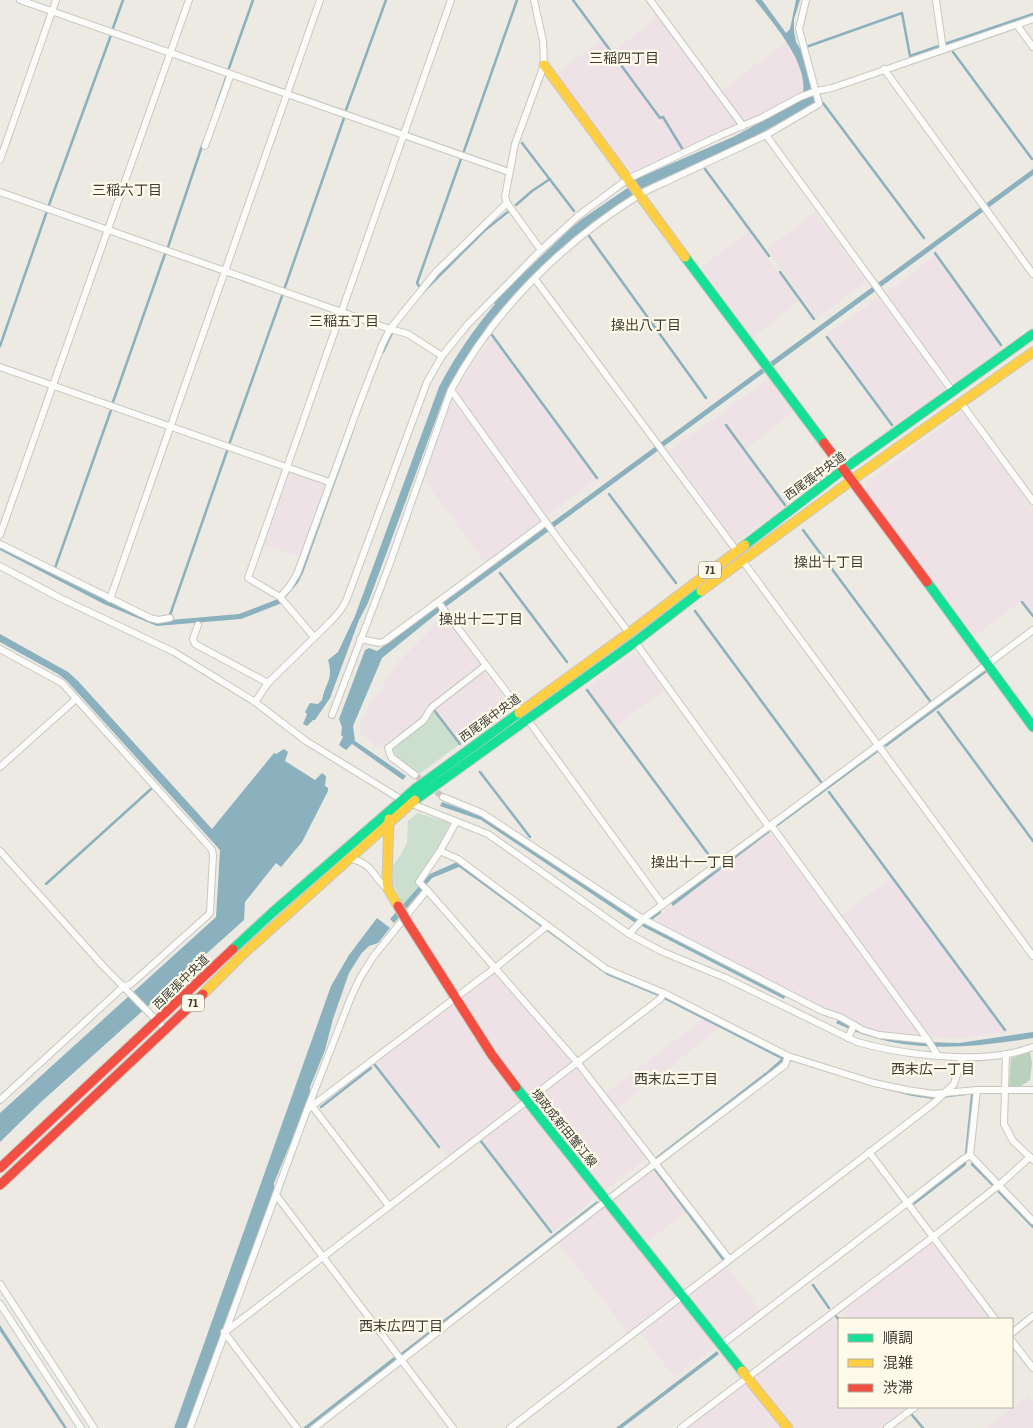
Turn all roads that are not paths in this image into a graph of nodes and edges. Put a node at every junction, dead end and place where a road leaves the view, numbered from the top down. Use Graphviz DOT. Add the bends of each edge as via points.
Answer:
graph roads {
  1 [pos="20,0"];
  2 [pos="56,0"];
  3 [pos="189,0"];
  4 [pos="320,0"];
  5 [pos="451,0"];
  6 [pos="534,0"];
  7 [pos="650,0"];
  8 [pos="806,0"];
  9 [pos="936,0"];
  10 [pos="52,12"];
  11 [pos="1033,19"];
  12 [pos="1017,25"];
  13 [pos="1033,46"];
  14 [pos="943,50"];
  15 [pos="170,52"];
  16 [pos="544,65"];
  17 [pos="884,69"];
  18 [pos="231,74"];
  19 [pos="816,91"];
  20 [pos="287,94"];
  21 [pos="743,126"];
  22 [pos="404,134"];
  23 [pos="766,135"];
  24 [pos="205,146"];
  25 [pos="0,160"];
  26 [pos="509,172"];
  27 [pos="630,181"];
  28 [pos="0,192"];
  29 [pos="640,194"];
  30 [pos="507,203"];
  31 [pos="107,230"];
  32 [pos="541,250"];
  33 [pos="225,270"];
  34 [pos="1033,274"];
  35 [pos="535,279"];
  36 [pos="343,312"];
  37 [pos="390,329"];
  38 [pos="1033,334"];
  39 [pos="1033,352"];
  40 [pos="442,356"];
  41 [pos="0,367"];
  42 [pos="53,385"];
  43 [pos="451,390"];
  44 [pos="953,392"];
  45 [pos="961,403"];
  46 [pos="170,426"];
  47 [pos="287,467"];
  48 [pos="844,469"];
  49 [pos="852,480"];
  50 [pos="329,482"];
  51 [pos="1033,501"];
  52 [pos="546,522"];
  53 [pos="0,535"];
  54 [pos="0,544"];
  55 [pos="736,550"];
  56 [pos="742,560"];
  57 [pos="0,566"];
  58 [pos="280,597"];
  59 [pos="110,599"];
  60 [pos="439,603"];
  61 [pos="170,618"];
  62 [pos="198,625"];
  63 [pos="1033,630"];
  64 [pos="629,633"];
  65 [pos="314,637"];
  66 [pos="360,640"];
  67 [pos="635,642"];
  68 [pos="0,649"];
  69 [pos="987,664"];
  70 [pos="485,666"];
  71 [pos="268,683"];
  72 [pos="76,699"];
  73 [pos="255,702"];
  74 [pos="521,711"];
  75 [pos="332,715"];
  76 [pos="528,720"];
  77 [pos="1033,727"];
  78 [pos="878,746"];
  79 [pos="0,768"];
  80 [pos="415,775"];
  81 [pos="443,797"];
  82 [pos="407,801"];
  83 [pos="390,812"];
  84 [pos="456,822"];
  85 [pos="389,823"];
  86 [pos="770,826"];
  87 [pos="0,851"];
  88 [pos="440,851"];
  89 [pos="351,858"];
  90 [pos="388,888"];
  91 [pos="427,890"];
  92 [pos="663,905"];
  93 [pos="643,919"];
  94 [pos="545,928"];
  95 [pos="629,934"];
  96 [pos="1033,956"];
  97 [pos="495,968"];
  98 [pos="126,988"];
  99 [pos="662,996"];
  100 [pos="455,998"];
  101 [pos="155,1019"];
  102 [pos="166,1030"];
  103 [pos="851,1031"];
  104 [pos="928,1040"];
  105 [pos="1033,1047"];
  106 [pos="1006,1054"];
  107 [pos="788,1056"];
  108 [pos="938,1056"];
  109 [pos="962,1058"];
  110 [pos="577,1062"];
  111 [pos="977,1090"];
  112 [pos="1033,1090"];
  113 [pos="1005,1091"];
  114 [pos="941,1096"];
  115 [pos="0,1100"];
  116 [pos="526,1101"];
  117 [pos="309,1108"];
  118 [pos="869,1152"];
  119 [pos="970,1155"];
  120 [pos="1032,1159"];
  121 [pos="656,1164"];
  122 [pos="0,1168"];
  123 [pos="0,1185"];
  124 [pos="999,1185"];
  125 [pos="276,1194"];
  126 [pos="606,1201"];
  127 [pos="907,1203"];
  128 [pos="389,1206"];
  129 [pos="1033,1221"];
  130 [pos="932,1237"];
  131 [pos="322,1257"];
  132 [pos="729,1259"];
  133 [pos="0,1284"];
  134 [pos="682,1296"];
  135 [pos="0,1304"];
  136 [pos="1033,1316"];
  137 [pos="994,1318"];
  138 [pos="224,1332"];
  139 [pos="1013,1332"];
  140 [pos="1013,1342"];
  141 [pos="721,1345"];
  142 [pos="401,1360"];
  143 [pos="1033,1368"];
  144 [pos="748,1378"];
  145 [pos="914,1408"];
  146 [pos="81,1428"];
  147 [pos="94,1428"];
  148 [pos="190,1428"];
  149 [pos="297,1428"];
  150 [pos="314,1428"];
  151 [pos="453,1428"];
  152 [pos="510,1428"];
  153 [pos="681,1428"];
  154 [pos="788,1428"];
  155 [pos="887,1428"];
  1 -- 10 [label="street"];
  2 -- 10 [label="street"];
  3 -- 15 [label="street"];
  4 -- 20 [label="street"];
  5 -- 22 [label="street"];
  6 -- 16 [label="street" via="543,41"];
  7 -- 21 [label="street"];
  8 -- 19 [label="street" via="799,29"];
  9 -- 14 [label="street"];
  10 -- 15 [label="street"];
  10 -- 25 [label="street"];
  11 -- 12 [label="street"];
  12 -- 13 [label="street"];
  12 -- 14 [label="street"];
  14 -- 17 [label="street"];
  15 -- 18 [label="street"];
  15 -- 31 [label="street"];
  16 -- 26 [label="street" via="515,144"];
  16 -- 27 [label="main road"];
  17 -- 19 [label="street"];
  17 -- 34 [label="street"];
  18 -- 20 [label="street"];
  18 -- 24 [label="street"];
  19 -- 21 [label="street"];
  19 -- 23 [label="street" via="819,104"];
  20 -- 22 [label="street"];
  20 -- 33 [label="street"];
  21 -- 27 [label="street"];
  22 -- 26 [label="street"];
  22 -- 36 [label="street"];
  23 -- 29 [label="street"];
  23 -- 44 [label="street"];
  26 -- 30 [label="street"];
  27 -- 29 [label="main road"];
  27 -- 32 [label="street" via="578,216"];
  28 -- 31 [label="street"];
  29 -- 35 [label="street" via="579,237"];
  29 -- 48 [label="main road"];
  30 -- 32 [label="street"];
  30 -- 37 [label="street" via="436,272"];
  31 -- 33 [label="street"];
  31 -- 42 [label="street"];
  32 -- 40 [label="street" via="468,324"];
  33 -- 36 [label="street"];
  33 -- 46 [label="street"];
  35 -- 43 [label="street" via="488,330"];
  35 -- 55 [label="street"];
  36 -- 37 [label="street"];
  36 -- 47 [label="street"];
  37 -- 40 [label="street" via="408,334"];
  37 -- 50 [label="street"];
  38 -- 44 [label="main road, 西尾張中央道 / 71"];
  39 -- 45 [label="main road, 西尾張中央道 / 71"];
  40 -- 65 [label="street" via="416,409 346,601"];
  41 -- 42 [label="street"];
  42 -- 46 [label="street"];
  42 -- 53 [label="street"];
  43 -- 52 [label="street"];
  43 -- 66 [label="street"];
  44 -- 48 [label="main road, 西尾張中央道 / 71"];
  45 -- 49 [label="main road, 西尾張中央道 / 71"];
  45 -- 51 [label="street"];
  46 -- 47 [label="street"];
  46 -- 59 [label="street"];
  47 -- 50 [label="street"];
  47 -- 58 [label="street" via="248,578"];
  48 -- 49 [label="main road"];
  48 -- 55 [label="main road, 西尾張中央道 / 71"];
  49 -- 56 [label="main road, 西尾張中央道 / 71"];
  49 -- 69 [label="main road"];
  50 -- 58 [label="street" via="297,574"];
  52 -- 60 [label="street"];
  52 -- 64 [label="street"];
  54 -- 59 [label="street"];
  55 -- 64 [label="main road, 西尾張中央道 / 71"];
  56 -- 67 [label="main road, 西尾張中央道 / 71"];
  56 -- 78 [label="street"];
  57 -- 73 [label="street" via="174,652"];
  58 -- 65 [label="street"];
  59 -- 61 [label="street" via="150,618"];
  60 -- 66 [label="street" via="385,641"];
  60 -- 70 [label="street"];
  62 -- 71 [label="street" via="193,639 195,644"];
  63 -- 69 [label="street"];
  64 -- 74 [label="main road, 西尾張中央道 / 71"];
  65 -- 71 [label="street"];
  66 -- 75 [label="street"];
  67 -- 76 [label="main road, 西尾張中央道 / 71"];
  67 -- 86 [label="street"];
  68 -- 72 [label="street" via="62,683"];
  69 -- 77 [label="main road"];
  69 -- 78 [label="street"];
  70 -- 74 [label="street"];
  70 -- 80 [label="street" via="431,708 424,720 388,748 391,757"];
  71 -- 73 [label="street"];
  72 -- 79 [label="street"];
  72 -- 98 [label="street" via="213,854 210,913"];
  73 -- 82 [label="street" via="306,741"];
  74 -- 82 [label="main road, 西尾張中央道 / 71"];
  76 -- 82 [label="main road, 西尾張中央道 / 71"];
  76 -- 92 [label="street"];
  78 -- 86 [label="street"];
  78 -- 96 [label="street"];
  81 -- 93 [label="street" via="482,813"];
  82 -- 83 [label="main road, 西尾張中央道 / 71"];
  82 -- 84 [label="street"];
  82 -- 85 [label="main road, 西尾張中央道 / 71"];
  83 -- 85 [label="main road, 境政成新田蟹江線"];
  83 -- 101 [label="main road, 西尾張中央道 / 71"];
  84 -- 88 [label="street"];
  84 -- 95 [label="street" via="488,834"];
  85 -- 89 [label="main road, 西尾張中央道 / 71"];
  85 -- 90 [label="main road, 境政成新田蟹江線"];
  86 -- 92 [label="street"];
  86 -- 104 [label="street"];
  87 -- 98 [label="street"];
  88 -- 91 [label="street" via="418,882"];
  88 -- 94 [label="street" via="458,859"];
  89 -- 90 [label="street" via="368,865"];
  89 -- 102 [label="main road, 西尾張中央道 / 71" via="242,955"];
  90 -- 100 [label="main road, 境政成新田蟹江線, bridge"];
  91 -- 97 [label="street"];
  91 -- 117 [label="street" via="360,978"];
  92 -- 93 [label="street"];
  93 -- 95 [label="street"];
  93 -- 103 [label="street" via="822,1011 840,1017"];
  94 -- 97 [label="street"];
  94 -- 99 [label="street" via="606,969"];
  95 -- 103 [label="street" via="663,952"];
  97 -- 100 [label="street"];
  97 -- 110 [label="street"];
  98 -- 101 [label="street"];
  98 -- 115 [label="street"];
  99 -- 107 [label="street"];
  99 -- 110 [label="street"];
  100 -- 116 [label="main road, 境政成新田蟹江線"];
  100 -- 117 [label="street"];
  101 -- 102 [label="street"];
  101 -- 122 [label="main road, 西尾張中央道 / 71"];
  102 -- 123 [label="main road, 西尾張中央道 / 71"];
  103 -- 104 [label="street"];
  103 -- 108 [label="street" via="875,1047"];
  104 -- 108 [label="street"];
  105 -- 106 [label="street"];
  106 -- 109 [label="street"];
  106 -- 113 [label="street"];
  107 -- 114 [label="street" via="874,1083"];
  107 -- 121 [label="street" via="785,1065"];
  108 -- 109 [label="street"];
  109 -- 114 [label="street" via="954,1084"];
  110 -- 116 [label="street"];
  110 -- 121 [label="street"];
  111 -- 113 [label="street"];
  111 -- 114 [label="street"];
  111 -- 119 [label="street"];
  112 -- 113 [label="street"];
  113 -- 120 [label="street" via="1006,1130"];
  114 -- 118 [label="street"];
  116 -- 126 [label="main road, 境政成新田蟹江線"];
  116 -- 128 [label="street"];
  117 -- 125 [label="street"];
  117 -- 128 [label="street"];
  118 -- 127 [label="street"];
  118 -- 132 [label="street"];
  119 -- 124 [label="street"];
  119 -- 127 [label="street"];
  120 -- 124 [label="street"];
  121 -- 126 [label="street"];
  121 -- 132 [label="street"];
  124 -- 129 [label="street"];
  124 -- 130 [label="street"];
  125 -- 131 [label="street"];
  125 -- 138 [label="street"];
  126 -- 134 [label="main road, 境政成新田蟹江線"];
  126 -- 142 [label="street"];
  127 -- 130 [label="street"];
  127 -- 141 [label="street"];
  128 -- 131 [label="street"];
  130 -- 137 [label="street"];
  130 -- 144 [label="street"];
  131 -- 138 [label="street"];
  131 -- 142 [label="street"];
  132 -- 134 [label="street"];
  133 -- 147 [label="street"];
  134 -- 141 [label="main road, 境政成新田蟹江線"];
  134 -- 152 [label="street"];
  135 -- 146 [label="street"];
  136 -- 139 [label="street"];
  138 -- 148 [label="street"];
  138 -- 149 [label="street"];
  140 -- 143 [label="street"];
  141 -- 144 [label="main road, 境政成新田蟹江線"];
  142 -- 150 [label="street"];
  142 -- 151 [label="street"];
  144 -- 153 [label="street"];
  144 -- 154 [label="main road, 境政成新田蟹江線"];
  145 -- 155 [label="street"];
}
